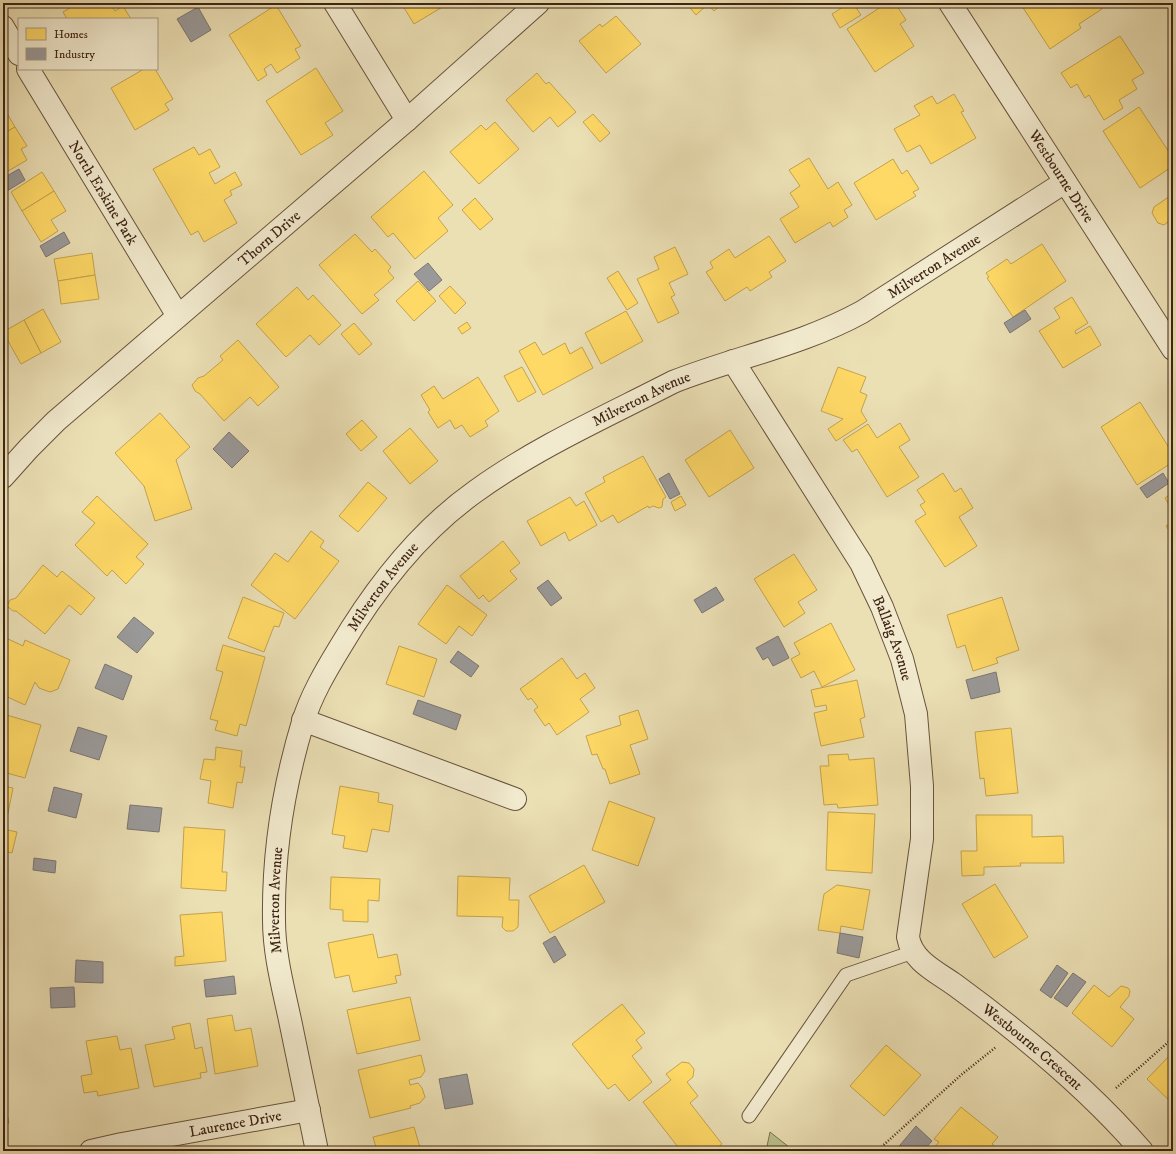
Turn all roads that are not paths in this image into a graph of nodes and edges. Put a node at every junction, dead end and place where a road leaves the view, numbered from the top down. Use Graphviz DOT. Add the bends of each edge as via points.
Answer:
graph roads {
  1 [pos="335,3"];
  2 [pos="538,3"];
  3 [pos="950,3"];
  4 [pos="3,27"];
  5 [pos="18,52"];
  6 [pos="29,70"];
  7 [pos="407,120"];
  8 [pos="1065,182"];
  9 [pos="178,316"];
  10 [pos="1173,349"];
  11 [pos="733,361"];
  12 [pos="3,477"];
  13 [pos="303,720"];
  14 [pos="515,799"];
  15 [pos="913,952"];
  16 [pos="309,1110"];
  17 [pos="749,1116"];
  18 [pos="91,1151"];
  19 [pos="318,1151"];
  20 [pos="1142,1151"];
  1 -- 7 [label="street"];
  2 -- 7 [label="street, Thorn Drive"];
  3 -- 8 [label="street, Westbourne Drive"];
  4 -- 5 [label="street"];
  6 -- 9 [label="street, North Erskine Park"];
  7 -- 9 [label="street, Thorn Drive"];
  8 -- 10 [label="street, Westbourne Drive"];
  8 -- 11 [label="street, Milverton Avenue" via="834,328"];
  9 -- 12 [label="street, Thorn Drive" via="56,421"];
  11 -- 13 [label="street, Milverton Avenue" via="667,385 516,465 474,491 398,561 338,649"];
  11 -- 15 [label="street, Ballaig Avenue" via="861,563 882,607 902,659 916,714 922,786 922,839 908,937"];
  13 -- 14 [label="street"];
  13 -- 16 [label="street, Milverton Avenue" via="287,784 278,856 274,922 279,969"];
  15 -- 17 [label="lane" via="846,975"];
  15 -- 20 [label="street, Westbourne Crescent" via="1058,1068 1098,1104"];
  16 -- 18 [label="street, Laurence Drive"];
  16 -- 19 [label="street, Milverton Avenue"];
}
